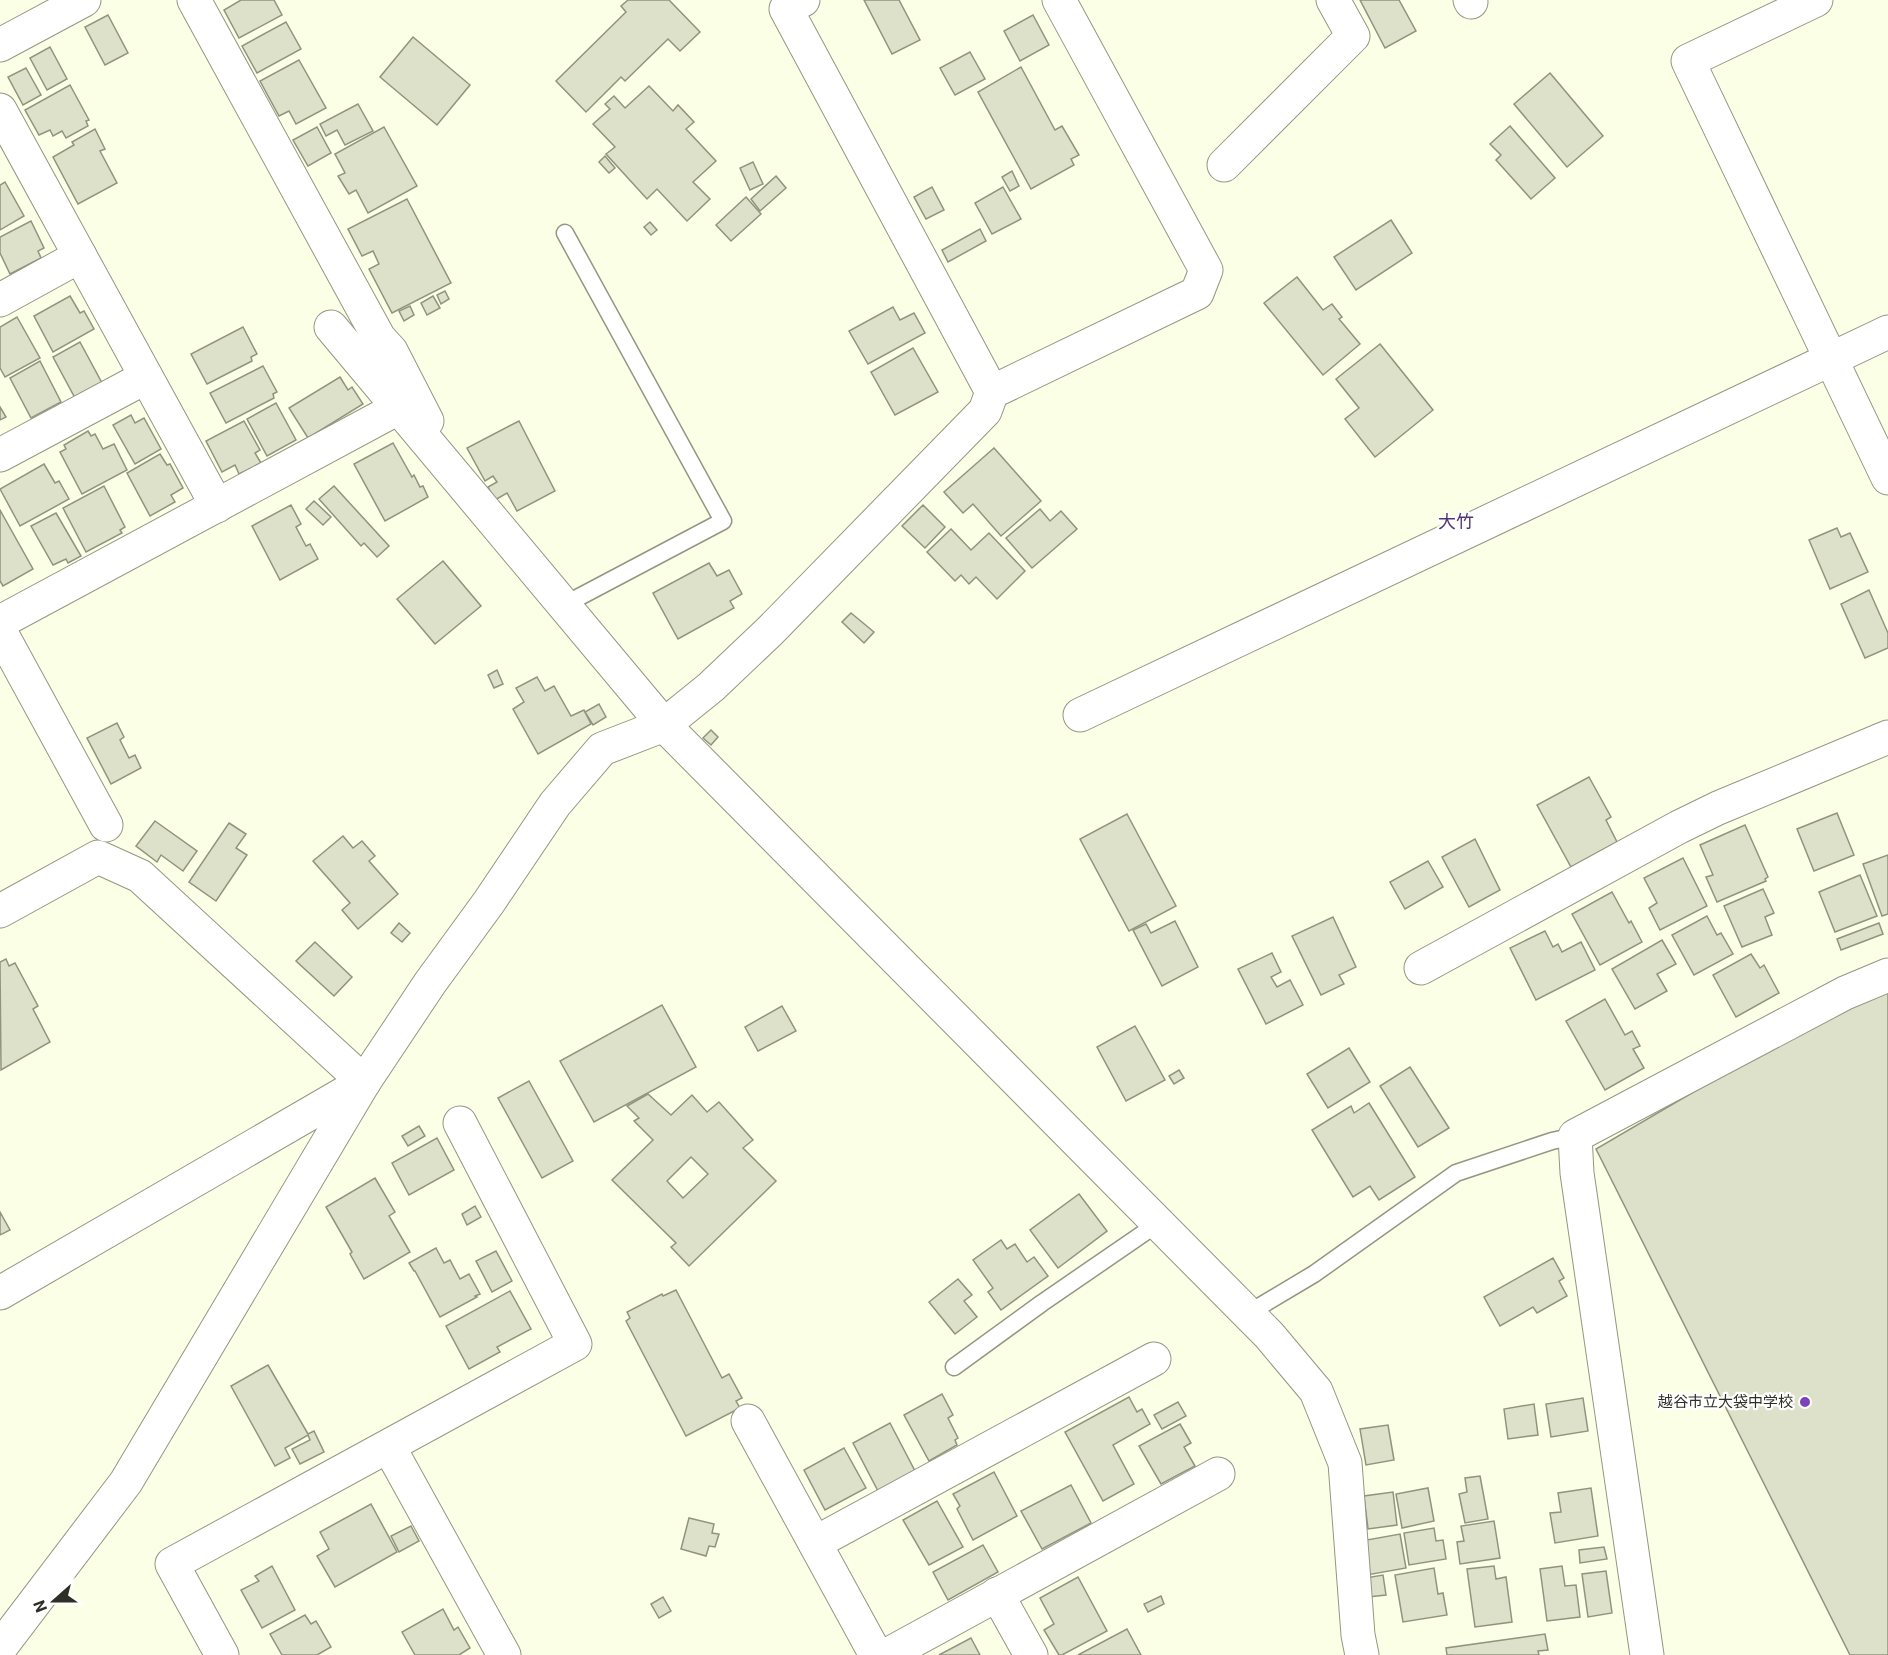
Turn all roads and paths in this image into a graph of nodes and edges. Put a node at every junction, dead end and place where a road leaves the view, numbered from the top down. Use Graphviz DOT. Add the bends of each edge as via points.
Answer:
graph roads {
  1 [pos="84,0"];
  2 [pos="194,0"];
  3 [pos="803,0"];
  4 [pos="1059,0"];
  5 [pos="1333,0"];
  6 [pos="1816,0"];
  7 [pos="0,45"];
  8 [pos="0,110"];
  9 [pos="9,149"];
  10 [pos="1224,165"];
  11 [pos="565,233"];
  12 [pos="80,256"];
  13 [pos="0,300"];
  14 [pos="331,327"];
  15 [pos="1888,332"];
  16 [pos="1832,359"];
  17 [pos="146,377"];
  18 [pos="992,392"];
  19 [pos="398,408"];
  20 [pos="0,454"];
  21 [pos="456,476"];
  22 [pos="1888,478"];
  23 [pos="217,506"];
  24 [pos="564,605"];
  25 [pos="0,622"];
  26 [pos="0,631"];
  27 [pos="1080,715"];
  28 [pos="664,724"];
  29 [pos="1888,737"];
  30 [pos="106,825"];
  31 [pos="0,911"];
  32 [pos="1421,968"];
  33 [pos="1888,975"];
  34 [pos="364,1082"];
  35 [pos="460,1123"];
  36 [pos="1575,1136"];
  37 [pos="1157,1224"];
  38 [pos="0,1293"];
  39 [pos="1247,1314"];
  40 [pos="1154,1359"];
  41 [pos="954,1367"];
  42 [pos="748,1421"];
  43 [pos="389,1447"];
  44 [pos="1218,1474"];
  45 [pos="814,1543"];
  46 [pos="998,1594"];
  47 [pos="0,1648"];
  48 [pos="222,1655"];
  49 [pos="504,1655"];
  50 [pos="876,1655"];
  51 [pos="887,1655"];
  52 [pos="1031,1655"];
  53 [pos="1362,1655"];
  54 [pos="1647,1655"];
  1 -- 7 [label="street"];
  2 -- 21 [label="street" via="379,338 391,351"];
  3 -- 18 [label="street" via="786,9"];
  4 -- 18 [label="street" via="1206,270 1197,293"];
  5 -- 10 [label="street" via="1353,36"];
  6 -- 16 [label="street" via="1688,61"];
  8 -- 9 [label="street"];
  9 -- 12 [label="street"];
  11 -- 24 [label="lane" via="723,521"];
  12 -- 13 [label="street"];
  12 -- 17 [label="street"];
  14 -- 19 [label="street"];
  15 -- 16 [label="street"];
  16 -- 22 [label="street"];
  16 -- 27 [label="street"];
  17 -- 20 [label="street"];
  17 -- 23 [label="street"];
  18 -- 28 [label="street" via="985,411 770,631 711,687"];
  19 -- 21 [label="street"];
  19 -- 23 [label="street"];
  21 -- 24 [label="street"];
  23 -- 25 [label="street"];
  24 -- 28 [label="street"];
  26 -- 30 [label="street"];
  28 -- 34 [label="street" via="602,749 555,804"];
  28 -- 37 [label="street"];
  29 -- 32 [label="street" via="1678,827"];
  31 -- 34 [label="street" via="98,857 140,876"];
  33 -- 36 [label="street" via="1845,993"];
  34 -- 38 [label="street"];
  34 -- 47 [label="street" via="126,1482"];
  35 -- 43 [label="street" via="575,1344"];
  36 -- 39 [label="lane" via="1456,1173 1314,1274"];
  36 -- 54 [label="street" via="1577,1173"];
  37 -- 39 [label="street"];
  37 -- 41 [label="lane"];
  39 -- 53 [label="street" via="1316,1391 1345,1463"];
  40 -- 45 [label="street"];
  42 -- 45 [label="street"];
  43 -- 48 [label="street" via="172,1564"];
  43 -- 49 [label="street"];
  44 -- 46 [label="street"];
  45 -- 50 [label="street"];
  46 -- 51 [label="street"];
  46 -- 52 [label="street"];
}
